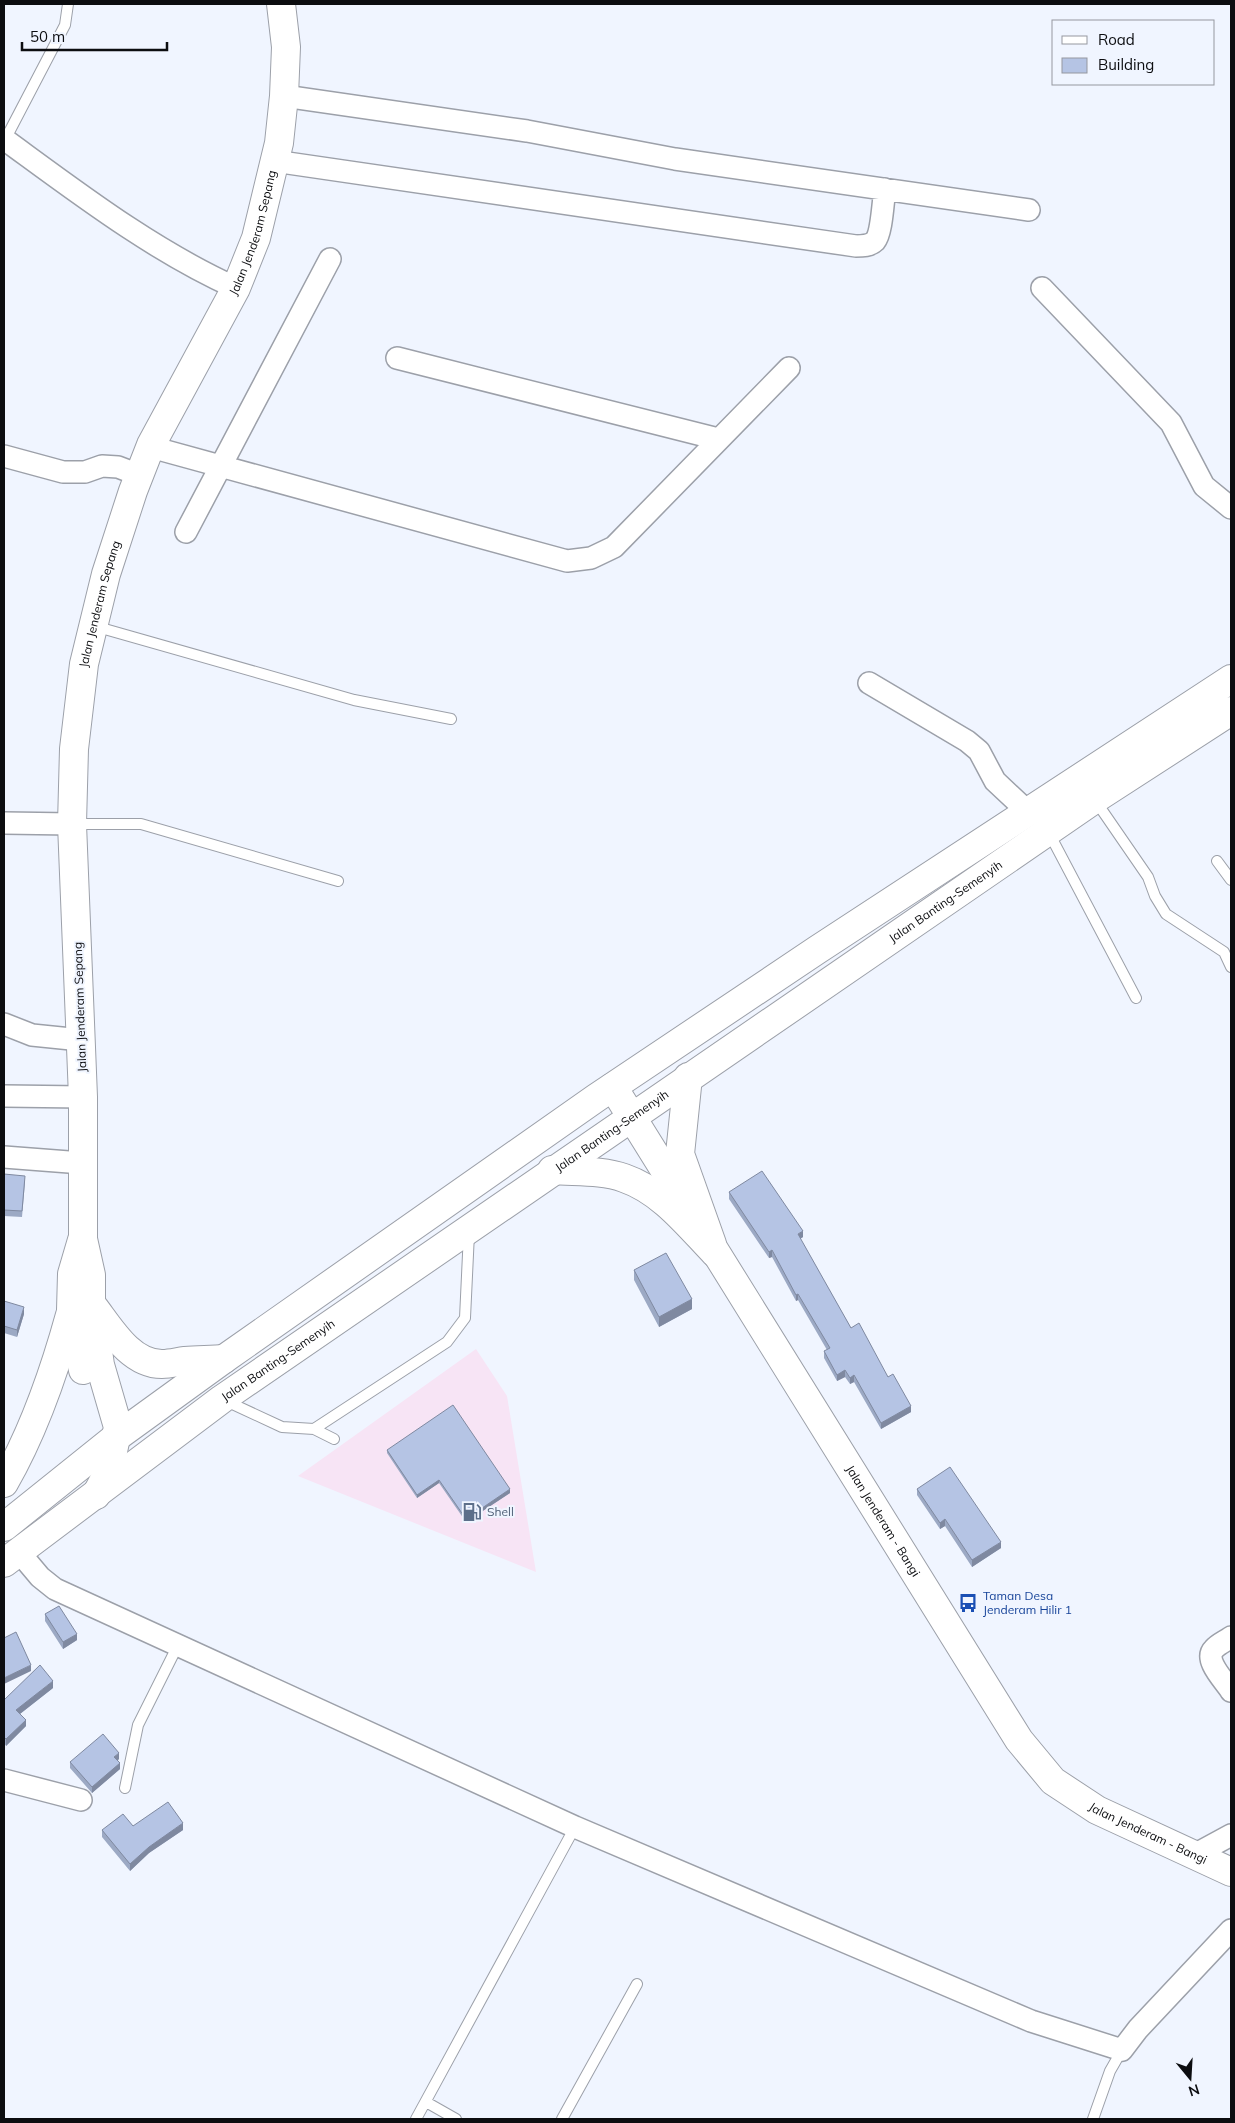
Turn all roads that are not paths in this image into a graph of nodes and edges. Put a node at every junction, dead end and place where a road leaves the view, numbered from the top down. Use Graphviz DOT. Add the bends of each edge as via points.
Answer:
graph roads {
  1 [pos="68,4"];
  2 [pos="281,4"];
  3 [pos="284,96"];
  4 [pos="5,140"];
  5 [pos="274,161"];
  6 [pos="885,189"];
  7 [pos="1029,210"];
  8 [pos="330,259"];
  9 [pos="236,288"];
  10 [pos="1042,288"];
  11 [pos="398,358"];
  12 [pos="789,368"];
  13 [pos="718,439"];
  14 [pos="151,447"];
  15 [pos="4,456"];
  16 [pos="221,466"];
  17 [pos="139,475"];
  18 [pos="1231,508"];
  19 [pos="186,532"];
  20 [pos="93,625"];
  21 [pos="1231,679"];
  22 [pos="869,683"];
  23 [pos="1231,711"];
  24 [pos="451,719"];
  25 [pos="1095,799"];
  26 [pos="1028,812"];
  27 [pos="4,823"];
  28 [pos="72,824"];
  29 [pos="1048,831"];
  30 [pos="1217,861"];
  31 [pos="1231,880"];
  32 [pos="338,881"];
  33 [pos="1228,949"];
  34 [pos="1231,967"];
  35 [pos="1136,998"];
  36 [pos="4,1024"];
  37 [pos="81,1040"];
  38 [pos="688,1077"];
  39 [pos="613,1087"];
  40 [pos="4,1096"];
  41 [pos="84,1097"];
  42 [pos="631,1116"];
  43 [pos="4,1157"];
  44 [pos="82,1163"];
  45 [pos="552,1170"];
  46 [pos="470,1228"];
  47 [pos="715,1253"];
  48 [pos="81,1306"];
  49 [pos="224,1359"];
  50 [pos="215,1404"];
  51 [pos="314,1429"];
  52 [pos="115,1438"];
  53 [pos="334,1439"];
  54 [pos="4,1483"];
  55 [pos="96,1495"];
  56 [pos="4,1527"];
  57 [pos="11,1558"];
  58 [pos="1231,1637"];
  59 [pos="178,1645"];
  60 [pos="1231,1691"];
  61 [pos="4,1780"];
  62 [pos="125,1788"];
  63 [pos="82,1800"];
  64 [pos="575,1827"];
  65 [pos="1231,1834"];
  66 [pos="1196,1854"];
  67 [pos="1231,1872"];
  68 [pos="1231,1930"];
  69 [pos="637,1984"];
  70 [pos="1122,2050"];
  71 [pos="426,2102"];
  72 [pos="416,2119"];
  73 [pos="456,2119"];
  74 [pos="562,2119"];
  75 [pos="1093,2119"];
  1 -- 4 [label="lane" via="65,24"];
  2 -- 3 [label="main road, Jalan Jenderam Sepang" via="286,47"];
  3 -- 5 [label="main road, Jalan Jenderam Sepang"];
  3 -- 6 [label="street" via="527,131 675,159"];
  4 -- 9 [label="street" via="136,233 198,271"];
  5 -- 6 [label="street" via="856,246 867,245 878,234"];
  5 -- 9 [label="main road, Jalan Jenderam Sepang" via="256,238"];
  6 -- 7 [label="street"];
  8 -- 16 [label="street"];
  9 -- 14 [label="main road, Jalan Jenderam Sepang"];
  10 -- 18 [label="street" via="1171,423 1204,486"];
  11 -- 13 [label="street"];
  12 -- 13 [label="street"];
  13 -- 16 [label="street" via="614,546 591,558 567,561"];
  14 -- 16 [label="street"];
  14 -- 17 [label="main road, Jalan Jenderam Sepang"];
  15 -- 17 [label="street" via="63,472 85,472 102,466 118,467"];
  16 -- 19 [label="street"];
  17 -- 20 [label="main road, Jalan Jenderam Sepang" via="106,574"];
  20 -- 24 [label="lane" via="354,700"];
  20 -- 28 [label="main road, Jalan Jenderam Sepang" via="84,664 74,749"];
  21 -- 26 [label="main road"];
  22 -- 26 [label="street" via="973,746 995,781"];
  23 -- 25 [label="main road, Jalan Banting-Semenyih"];
  25 -- 29 [label="main road, Jalan Banting-Semenyih"];
  25 -- 33 [label="lane" via="1148,878 1154,896 1166,914"];
  26 -- 39 [label="main road"];
  27 -- 28 [label="street"];
  28 -- 32 [label="lane" via="141,824"];
  28 -- 37 [label="main road, Jalan Jenderam Sepang"];
  29 -- 35 [label="lane"];
  29 -- 38 [label="main road, Jalan Banting-Semenyih"];
  30 -- 31 [label="lane"];
  33 -- 34 [label="lane"];
  36 -- 37 [label="street" via="32,1035"];
  37 -- 41 [label="main road, Jalan Jenderam Sepang"];
  38 -- 42 [label="main road, Jalan Banting-Semenyih"];
  38 -- 47 [label="main road" via="680,1154"];
  39 -- 42 [label="main road, Jalan Jenderam - Bangi"];
  39 -- 49 [label="main road"];
  40 -- 41 [label="street"];
  41 -- 44 [label="main road, Jalan Jenderam Sepang"];
  42 -- 45 [label="main road, Jalan Banting-Semenyih"];
  42 -- 47 [label="main road, Jalan Jenderam - Bangi"];
  43 -- 44 [label="street"];
  44 -- 48 [label="main road, Jalan Jenderam Sepang" via="83,1239 91,1275"];
  45 -- 46 [label="main road, Jalan Banting-Semenyih"];
  45 -- 47 [label="main road" via="623,1177 646,1187 670,1206"];
  46 -- 50 [label="main road, Jalan Banting-Semenyih"];
  46 -- 51 [label="lane" via="465,1318 447,1342"];
  47 -- 66 [label="main road, Jalan Jenderam - Bangi" via="1020,1740 1054,1781 1098,1810"];
  48 -- 49 [label="main road" via="130,1351 145,1360 161,1364"];
  48 -- 52 [label="main road" via="118,1427"];
  48 -- 54 [label="main road"];
  49 -- 52 [label="main road"];
  50 -- 51 [label="lane" via="282,1427"];
  50 -- 52 [label="main road" via="146,1440 135,1443"];
  50 -- 55 [label="main road, Jalan Banting-Semenyih"];
  51 -- 53 [label="lane"];
  52 -- 55 [label="main road" via="109,1471"];
  52 -- 56 [label="main road"];
  55 -- 57 [label="main road, Jalan Banting-Semenyih"];
  57 -- 59 [label="street" via="55,1589"];
  58 -- 60 [label="street" via="1214,1648 1211,1655 1212,1662"];
  59 -- 62 [label="lane" via="138,1725"];
  59 -- 64 [label="street"];
  61 -- 63 [label="street"];
  64 -- 70 [label="street" via="1031,2022"];
  64 -- 71 [label="lane"];
  65 -- 66 [label="street"];
  66 -- 67 [label="main road, Jalan Jenderam - Bangi"];
  68 -- 70 [label="street"];
  69 -- 74 [label="lane"];
  70 -- 75 [label="lane" via="1110,2071"];
  71 -- 72 [label="lane"];
  71 -- 73 [label="lane"];
}
